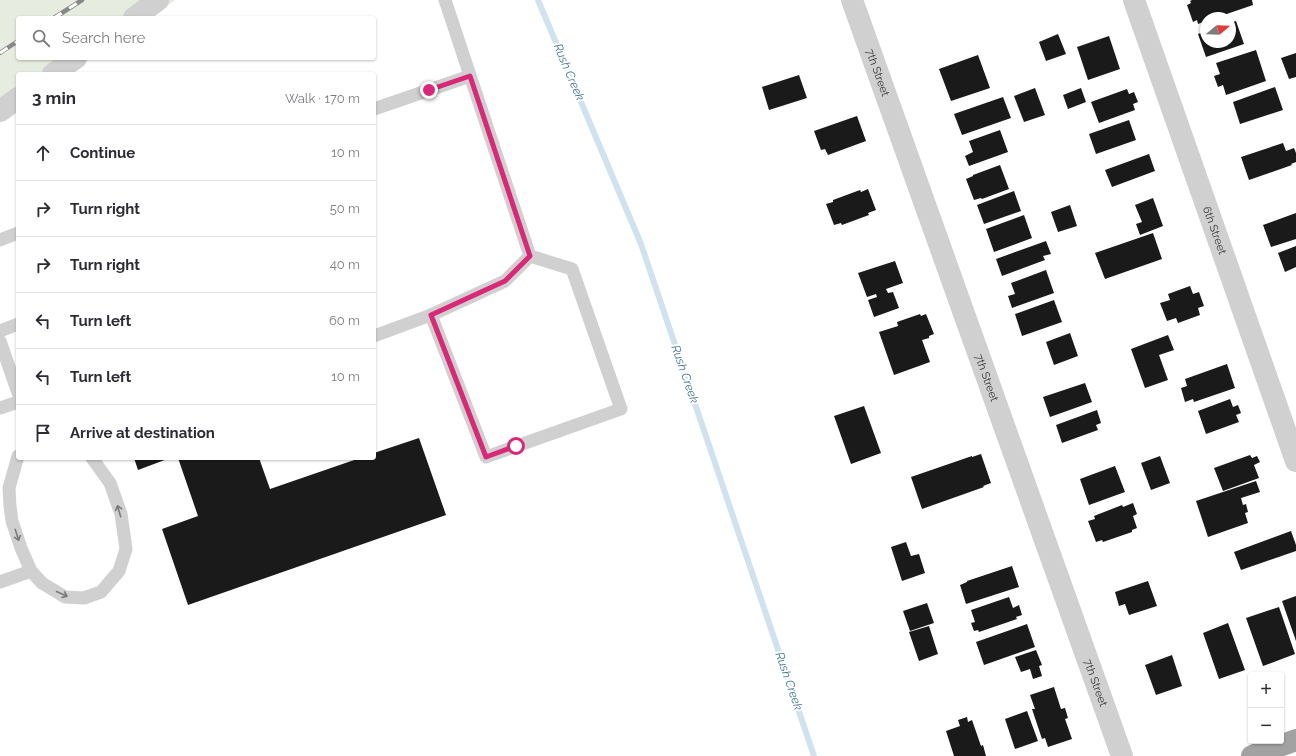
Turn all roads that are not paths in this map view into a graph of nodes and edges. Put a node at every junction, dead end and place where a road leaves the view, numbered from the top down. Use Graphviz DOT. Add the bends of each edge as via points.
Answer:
graph roads {
  1 [pos="158,0"];
  2 [pos="444,0"];
  3 [pos="852,0"];
  4 [pos="1134,0"];
  5 [pos="137,16"];
  6 [pos="73,60"];
  7 [pos="56,72"];
  8 [pos="470,76"];
  9 [pos="16,99"];
  10 [pos="376,108"];
  11 [pos="0,111"];
  12 [pos="16,234"];
  13 [pos="0,240"];
  14 [pos="530,256"];
  15 [pos="431,315"];
  16 [pos="16,325"];
  17 [pos="0,331"];
  18 [pos="376,335"];
  19 [pos="0,341"];
  20 [pos="16,387"];
  21 [pos="16,403"];
  22 [pos="0,408"];
  23 [pos="17,460"];
  24 [pos="93,460"];
  25 [pos="1296,461"];
  26 [pos="5,508"];
  27 [pos="31,571"];
  28 [pos="0,582"];
  29 [pos="1296,740"];
  30 [pos="1122,756"];
  31 [pos="1252,756"];
  1 -- 5 [label="street"];
  2 -- 8 [label="lane"];
  3 -- 30 [label="street, 7th Street"];
  4 -- 25 [label="street, 6th Street"];
  6 -- 7 [label="street"];
  8 -- 10 [label="lane"];
  8 -- 14 [label="lane"];
  9 -- 11 [label="street"];
  12 -- 13 [label="lane"];
  14 -- 15 [label="lane" via="505,281"];
  14 -- 15 [label="lane" via="572,269 621,410 486,457"];
  15 -- 18 [label="lane"];
  16 -- 17 [label="lane"];
  19 -- 20 [label="lane"];
  21 -- 22 [label="lane"];
  23 -- 26 [label="lane"];
  27 -- 24 [label="lane, one-way" via="42,583 65,597 84,598 101,592 119,570 126,549 121,514 110,483"];
  26 -- 27 [label="lane, one-way"];
  27 -- 28 [label="lane"];
  29 -- 31 [label="highway"];
}
